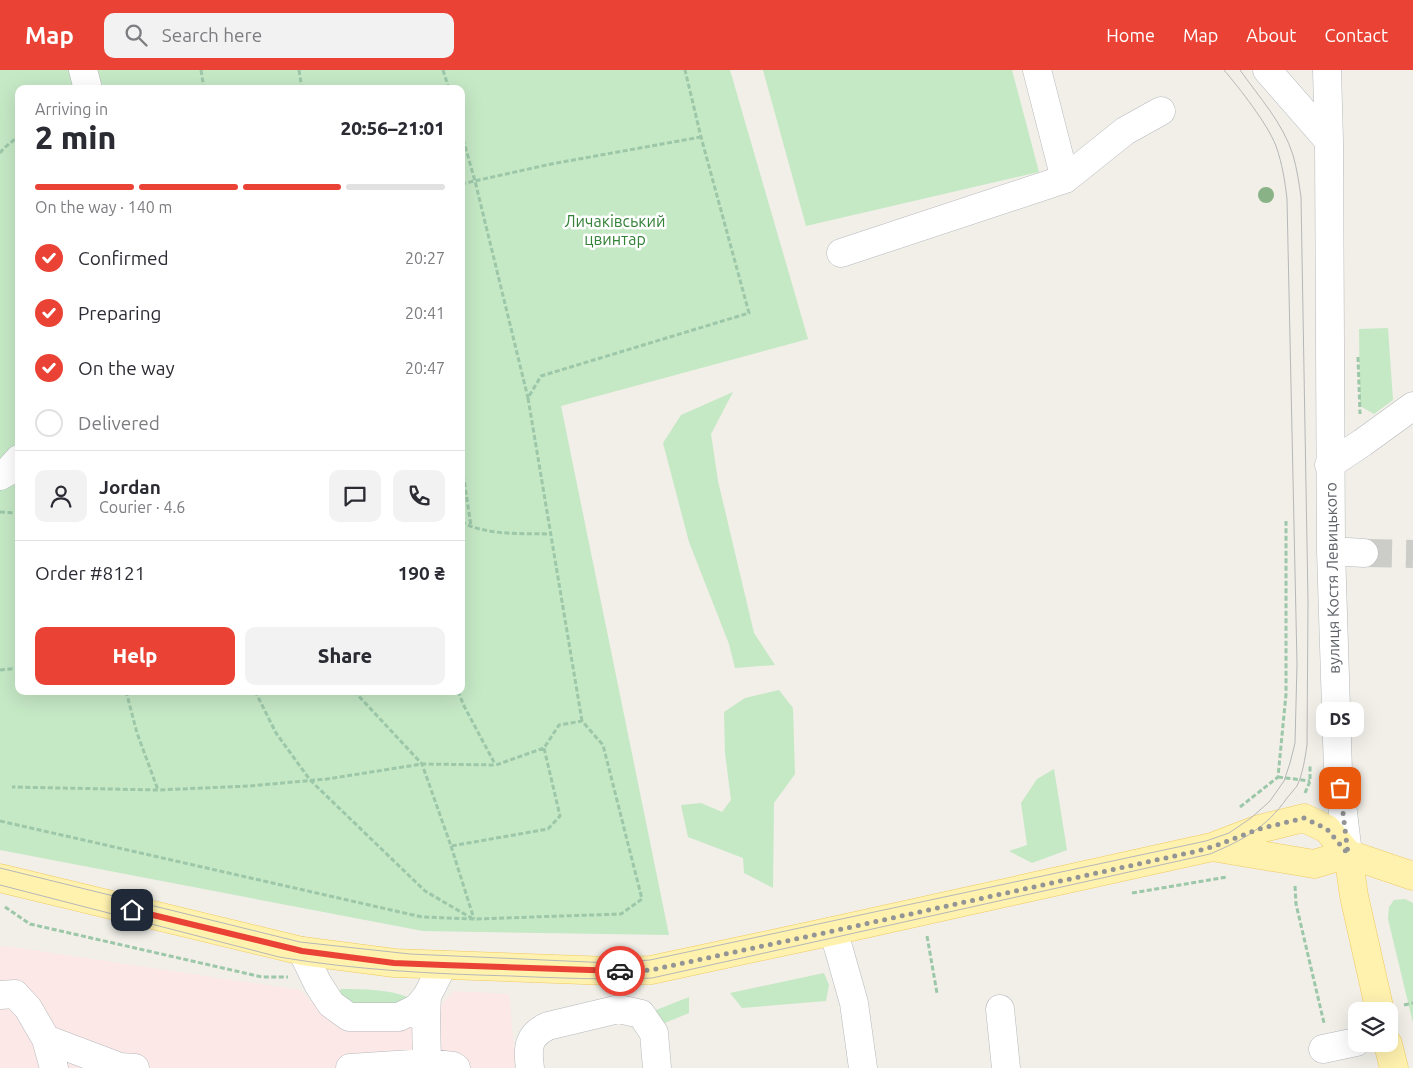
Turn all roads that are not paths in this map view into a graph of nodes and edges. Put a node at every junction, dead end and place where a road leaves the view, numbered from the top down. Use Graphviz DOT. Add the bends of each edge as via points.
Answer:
graph roads {
  1 [pos="83,70"];
  2 [pos="1037,70"];
  3 [pos="1266,70"];
  4 [pos="1327,70"];
  5 [pos="87,85"];
  6 [pos="1161,111"];
  7 [pos="1329,140"];
  8 [pos="1065,179"];
  9 [pos="841,253"];
  10 [pos="1413,406"];
  11 [pos="15,464"];
  12 [pos="1330,465"];
  13 [pos="0,476"];
  14 [pos="1330,551"];
  15 [pos="1364,553"];
  16 [pos="1212,847"];
  17 [pos="1348,854"];
  18 [pos="1413,876"];
  19 [pos="0,878"];
  20 [pos="833,931"];
  21 [pos="302,951"];
  22 [pos="443,965"];
  23 [pos="0,995"];
  24 [pos="427,996"];
  25 [pos="1389,1002"];
  26 [pos="1000,1009"];
  27 [pos="46,1039"];
  28 [pos="1324,1039"];
  29 [pos="1348,1041"];
  30 [pos="1390,1052"];
  31 [pos="427,1063"];
  32 [pos="54,1068"];
  33 [pos="125,1068"];
  34 [pos="350,1068"];
  35 [pos="456,1068"];
  36 [pos="530,1068"];
  37 [pos="657,1068"];
  38 [pos="863,1068"];
  39 [pos="1006,1068"];
  40 [pos="1394,1068"];
  1 -- 5 [label="street"];
  2 -- 8 [label="street"];
  3 -- 7 [label="street"];
  4 -- 7 [label="street, вулиця Костя Левицького"];
  6 -- 8 [label="street" via="1125,131"];
  7 -- 12 [label="street, вулиця Костя Левицького"];
  8 -- 9 [label="street"];
  10 -- 12 [label="street"];
  11 -- 13 [label="street"];
  12 -- 14 [label="street, вулиця Костя Левицького"];
  14 -- 15 [label="street"];
  14 -- 17 [label="street, вулиця Костя Левицького" via="1338,771"];
  16 -- 17 [label="main road" via="1314,864"];
  16 -- 17 [label="main road" via="1259,829 1304,818 1327,829"];
  16 -- 20 [label="main road"];
  17 -- 18 [label="main road"];
  17 -- 25 [label="main road, вулиця Костя Левицького" via="1354,896"];
  19 -- 21 [label="main road"];
  20 -- 22 [label="main road" via="651,970"];
  20 -- 38 [label="street" via="854,1003"];
  21 -- 22 [label="main road" via="394,963"];
  21 -- 24 [label="street" via="331,1004 349,1017 399,1017 417,1008"];
  22 -- 24 [label="street"];
  23 -- 27 [label="street" via="15,994 28,1008"];
  24 -- 31 [label="street"];
  26 -- 39 [label="street"];
  27 -- 32 [label="street"];
  27 -- 33 [label="street"];
  28 -- 29 [label="street"];
  30 -- 40 [label="main road"];
  31 -- 34 [label="street"];
  31 -- 35 [label="street"];
  36 -- 37 [label="street" via="528,1048 541,1029 619,1009 641,1014 654,1033"];
}
